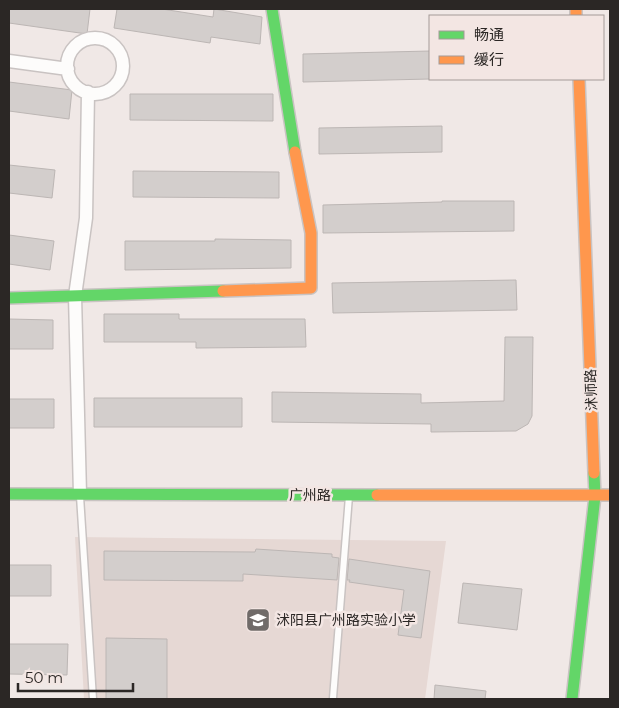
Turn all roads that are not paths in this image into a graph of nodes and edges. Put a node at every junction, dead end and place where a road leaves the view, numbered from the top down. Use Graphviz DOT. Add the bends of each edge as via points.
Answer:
graph roads {
  1 [pos="272,9"];
  2 [pos="9,61"];
  3 [pos="68,69"];
  4 [pos="579,80"];
  5 [pos="88,92"];
  6 [pos="75,296"];
  7 [pos="9,298"];
  8 [pos="9,494"];
  9 [pos="80,494"];
  10 [pos="349,495"];
  11 [pos="610,495"];
  12 [pos="595,496"];
  13 [pos="333,698"];
  14 [pos="93,699"];
  15 [pos="572,699"];
  1 -- 6 [label="street" via="311,233 311,288"];
  2 -- 3 [label="street"];
  3 -- 5 [label="street" via="74,84"];
  3 -- 5 [label="street" via="68,59 78,44 96,38 114,45 123,61 120,79 106,92"];
  4 -- 12 [label="street, 沭师路"];
  5 -- 6 [label="street" via="86,218"];
  6 -- 7 [label="street"];
  6 -- 9 [label="street"];
  8 -- 9 [label="street, 广州路"];
  9 -- 10 [label="street, 广州路"];
  9 -- 14 [label="lane"];
  10 -- 12 [label="street, 广州路"];
  10 -- 13 [label="lane"];
  11 -- 12 [label="street, 广州路"];
  12 -- 15 [label="street, 沭师路"];
}
